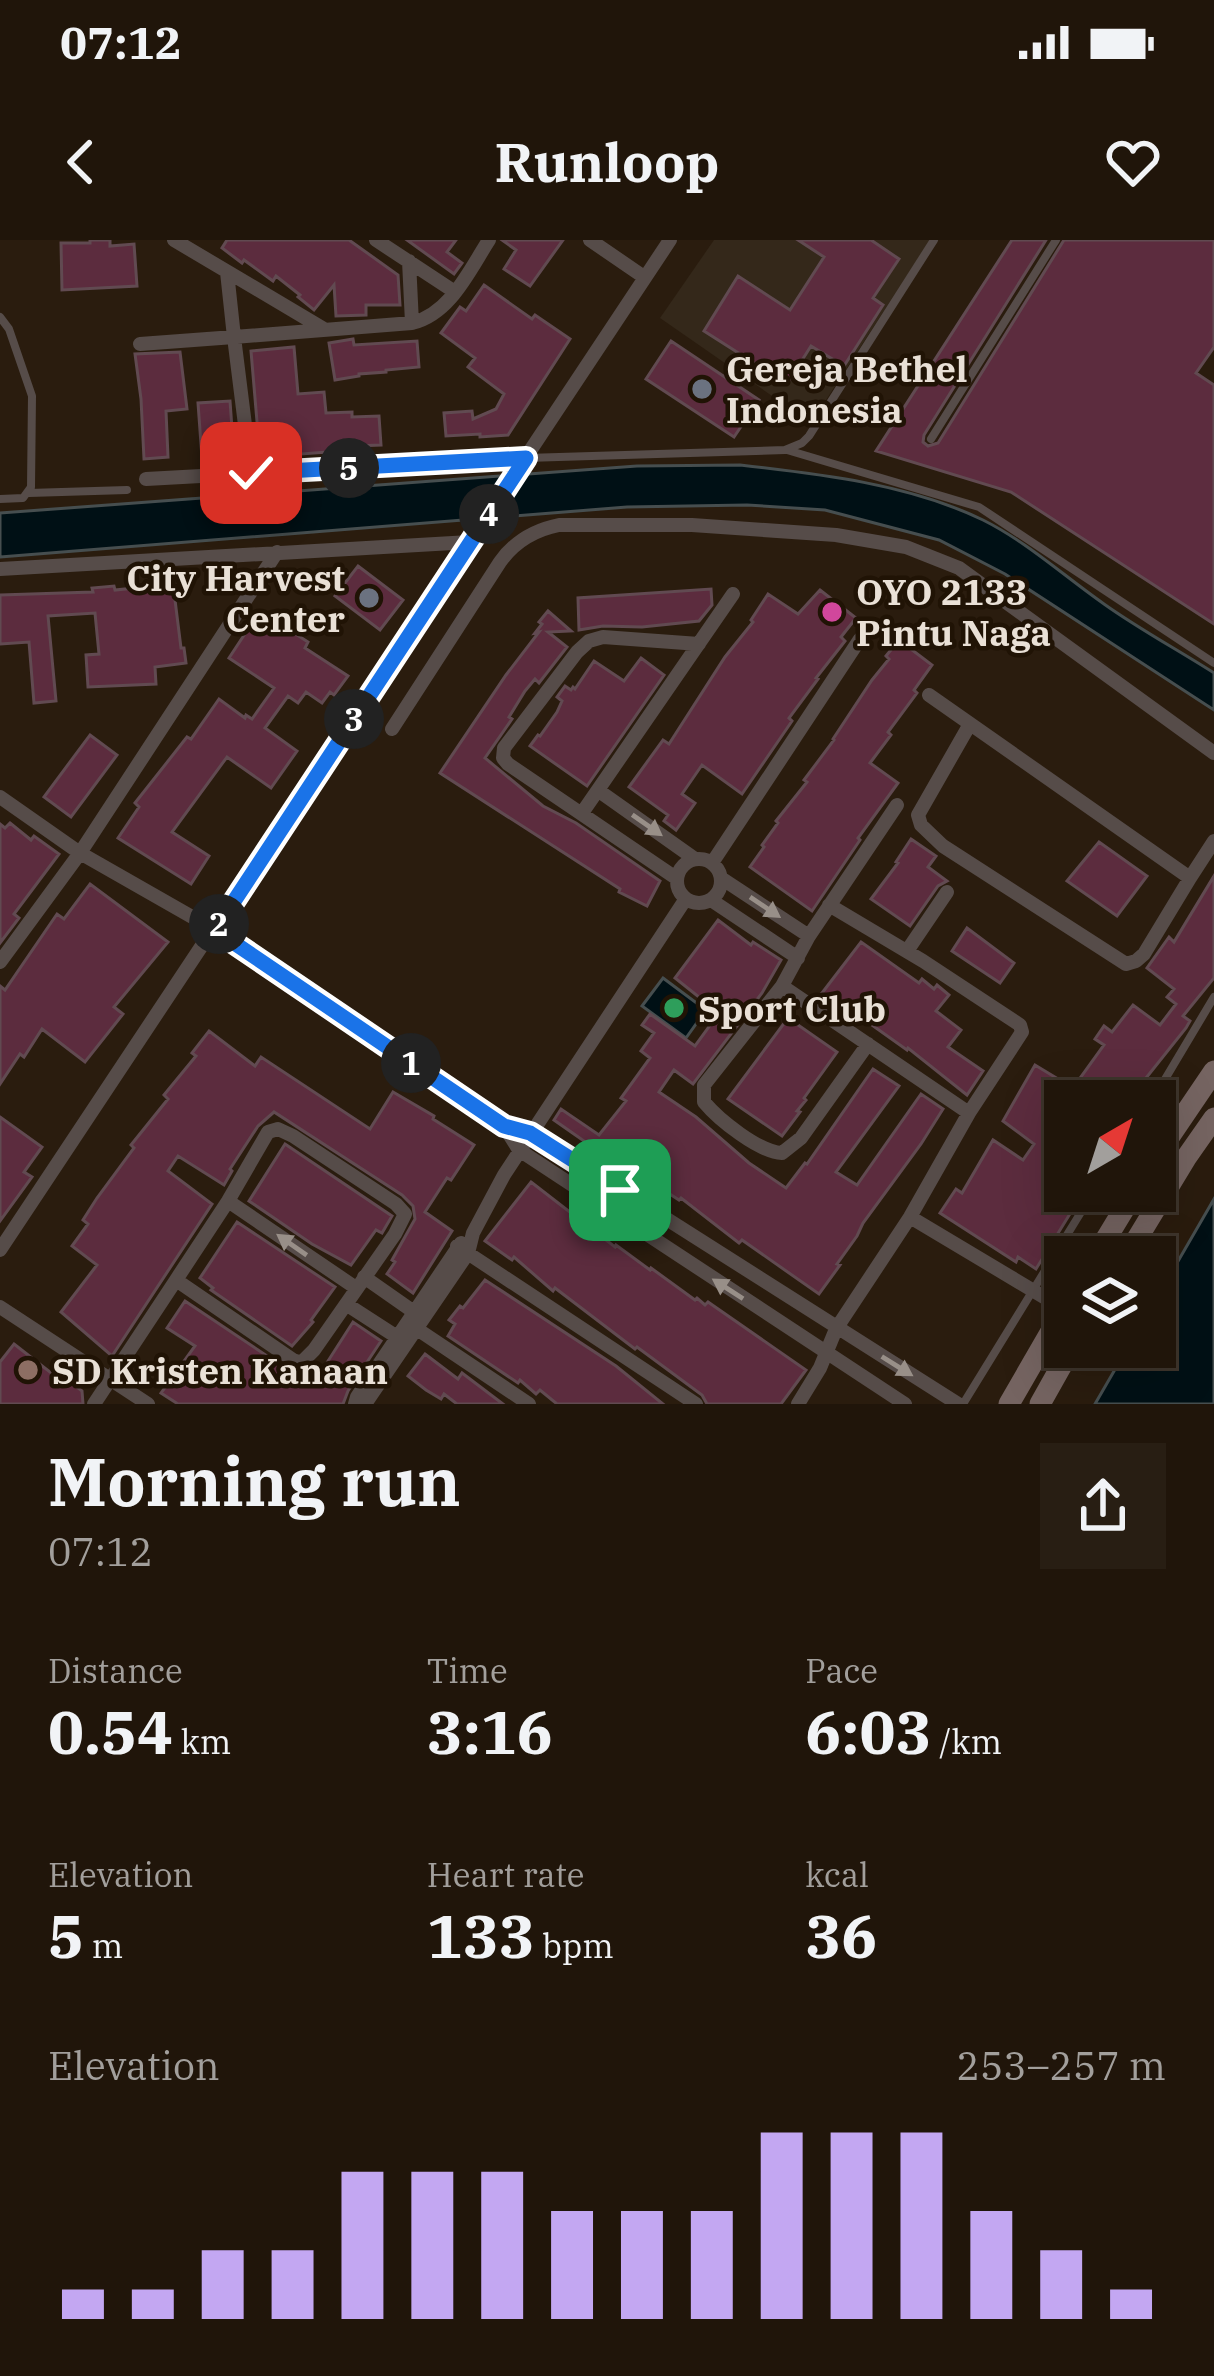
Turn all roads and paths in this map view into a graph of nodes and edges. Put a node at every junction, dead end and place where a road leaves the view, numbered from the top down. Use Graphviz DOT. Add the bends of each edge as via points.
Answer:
graph roads {
  1 [pos="174,240"];
  2 [pos="376,240"];
  3 [pos="489,240"];
  4 [pos="590,240"];
  5 [pos="670,240"];
  6 [pos="934,240"];
  7 [pos="1056,240"];
  8 [pos="409,261"];
  9 [pos="226,272"];
  10 [pos="644,277"];
  11 [pos="455,292"];
  12 [pos="0,317"];
  13 [pos="412,322"];
  14 [pos="328,332"];
  15 [pos="234,338"];
  16 [pos="140,344"];
  17 [pos="931,439"];
  18 [pos="785,450"];
  19 [pos="523,464"];
  20 [pos="251,473"];
  21 [pos="146,479"];
  22 [pos="127,490"];
  23 [pos="29,493"];
  24 [pos="0,499"];
  25 [pos="470,542"];
  26 [pos="278,552"];
  27 [pos="0,569"];
  28 [pos="733,594"];
  29 [pos="860,639"];
  30 [pos="699,644"];
  31 [pos="1214,663"];
  32 [pos="929,694"];
  33 [pos="970,724"];
  34 [pos="392,729"];
  35 [pos="1214,753"];
  36 [pos="599,791"];
  37 [pos="0,797"];
  38 [pos="897,805"];
  39 [pos="582,813"];
  40 [pos="1214,842"];
  41 [pos="80,853"];
  42 [pos="695,859"];
  43 [pos="712,863"];
  44 [pos="676,878"];
  45 [pos="721,878"];
  46 [pos="1190,878"];
  47 [pos="947,892"];
  48 [pos="686,900"];
  49 [pos="711,900"];
  50 [pos="829,905"];
  51 [pos="215,930"];
  52 [pos="809,936"];
  53 [pos="908,951"];
  54 [pos="2,957"];
  55 [pos="798,958"];
  56 [pos="782,986"];
  57 [pos="1214,997"];
  58 [pos="868,1045"];
  59 [pos="1214,1071"];
  60 [pos="1164,1080"];
  61 [pos="1176,1107"];
  62 [pos="1185,1112"];
  63 [pos="969,1113"];
  64 [pos="1214,1118"];
  65 [pos="504,1126"];
  66 [pos="1176,1126"];
  67 [pos="530,1133"];
  68 [pos="519,1150"];
  69 [pos="228,1201"];
  70 [pos="1081,1212"];
  71 [pos="910,1217"];
  72 [pos="1139,1236"];
  73 [pos="696,1239"];
  74 [pos="0,1250"];
  75 [pos="463,1250"];
  76 [pos="683,1260"];
  77 [pos="176,1280"];
  78 [pos="360,1282"];
  79 [pos="1032,1290"];
  80 [pos="1044,1297"];
  81 [pos="346,1304"];
  82 [pos="0,1307"];
  83 [pos="414,1312"];
  84 [pos="836,1329"];
  85 [pos="417,1330"];
  86 [pos="398,1337"];
  87 [pos="1044,1343"];
  88 [pos="825,1354"];
  89 [pos="1060,1368"];
  90 [pos="110,1379"];
  91 [pos="362,1402"];
  92 [pos="94,1404"];
  93 [pos="148,1404"];
  94 [pos="530,1404"];
  95 [pos="696,1404"];
  96 [pos="798,1404"];
  97 [pos="905,1404"];
  98 [pos="960,1404"];
  99 [pos="1009,1404"];
  100 [pos="1040,1404"];
  1 -- 9 [label="street"];
  2 -- 8 [label="street"];
  3 -- 11 [label="street"];
  4 -- 10 [label="street"];
  5 -- 10 [label="street"];
  6 -- 18 [label="lane" via="809,436"];
  7 -- 17 [label="lane"];
  8 -- 11 [label="street"];
  8 -- 13 [label="street"];
  9 -- 14 [label="street"];
  9 -- 15 [label="street"];
  10 -- 19 [label="street"];
  11 -- 13 [label="street"];
  12 -- 23 [label="lane" via="32,396"];
  13 -- 14 [label="street"];
  14 -- 15 [label="street"];
  15 -- 16 [label="street"];
  15 -- 20 [label="street"];
  18 -- 19 [label="lane"];
  18 -- 31 [label="lane" via="979,507"];
  19 -- 20 [label="street"];
  19 -- 25 [label="street"];
  20 -- 21 [label="street"];
  22 -- 23 [label="lane"];
  23 -- 24 [label="lane"];
  25 -- 26 [label="street"];
  25 -- 51 [label="street"];
  26 -- 27 [label="street"];
  26 -- 41 [label="street"];
  28 -- 30 [label="street"];
  29 -- 43 [label="street"];
  30 -- 36 [label="street"];
  30 -- 39 [label="street" via="589,641 504,748 508,764"];
  32 -- 33 [label="street"];
  33 -- 46 [label="street"];
  33 -- 46 [label="street" via="918,814 944,846 1126,964 1144,954"];
  34 -- 35 [label="street" via="500,562 525,537 559,525 692,525 836,535 906,547 959,568"];
  36 -- 39 [label="street"];
  36 -- 42 [label="street, one-way"];
  37 -- 41 [label="street"];
  38 -- 50 [label="street"];
  39 -- 44 [label="street"];
  40 -- 46 [label="street"];
  41 -- 51 [label="street"];
  41 -- 54 [label="street"];
  42 -- 43 [label="street"];
  42 -- 44 [label="street"];
  43 -- 45 [label="street"];
  44 -- 48 [label="street"];
  45 -- 49 [label="street"];
  45 -- 52 [label="street, one-way"];
  47 -- 53 [label="street"];
  48 -- 49 [label="street"];
  48 -- 67 [label="street"];
  49 -- 55 [label="street"];
  50 -- 52 [label="street"];
  50 -- 53 [label="street"];
  51 -- 65 [label="street"];
  51 -- 74 [label="street"];
  52 -- 55 [label="street"];
  53 -- 63 [label="street" via="1020,1025"];
  55 -- 56 [label="street"];
  56 -- 58 [label="street"];
  56 -- 58 [label="street" via="704,1085 712,1113 769,1153 782,1154 800,1138"];
  57 -- 60 [label="lane"];
  58 -- 63 [label="street"];
  59 -- 62 [label="street"];
  61 -- 62 [label="lane"];
  62 -- 66 [label="street"];
  63 -- 71 [label="street"];
  64 -- 72 [label="street"];
  65 -- 67 [label="street"];
  65 -- 68 [label="street"];
  67 -- 68 [label="street"];
  67 -- 73 [label="street"];
  68 -- 75 [label="street"];
  68 -- 76 [label="street"];
  69 -- 77 [label="street"];
  78 -- 69 [label="street, one-way"];
  69 -- 78 [label="street" via="268,1132 293,1136 405,1214"];
  70 -- 79 [label="lane"];
  71 -- 79 [label="street"];
  71 -- 84 [label="street"];
  73 -- 76 [label="street"];
  73 -- 84 [label="street"];
  75 -- 83 [label="street"];
  75 -- 85 [label="street"];
  75 -- 95 [label="street"];
  88 -- 76 [label="street, one-way"];
  77 -- 81 [label="street" via="296,1362"];
  77 -- 90 [label="street"];
  78 -- 81 [label="street"];
  78 -- 83 [label="street"];
  79 -- 80 [label="street"];
  79 -- 98 [label="lane"];
  81 -- 86 [label="street"];
  82 -- 90 [label="street"];
  83 -- 86 [label="street"];
  84 -- 88 [label="street"];
  84 -- 98 [label="street, one-way"];
  85 -- 91 [label="street"];
  85 -- 94 [label="street"];
  86 -- 91 [label="street"];
  87 -- 99 [label="street"];
  88 -- 96 [label="street"];
  88 -- 97 [label="street"];
  89 -- 100 [label="street"];
  90 -- 92 [label="street"];
  90 -- 93 [label="street"];
}
